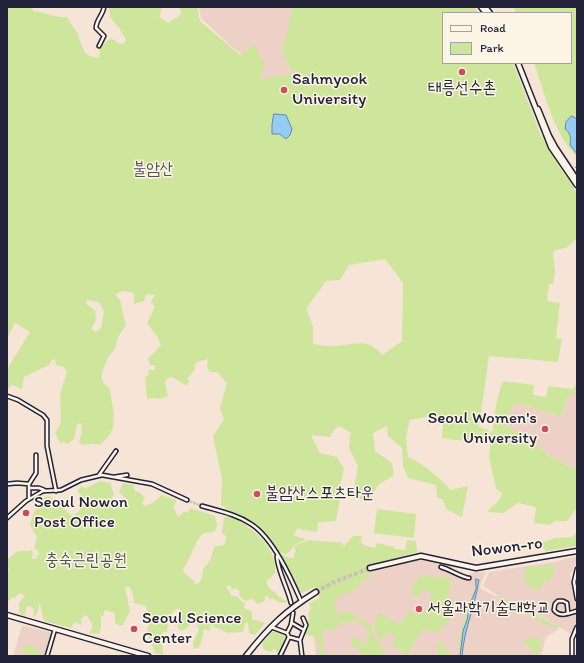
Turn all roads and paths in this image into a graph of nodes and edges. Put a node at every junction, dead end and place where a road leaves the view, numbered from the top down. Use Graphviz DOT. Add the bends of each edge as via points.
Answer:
graph roads {
  1 [pos="104,7"];
  2 [pos="98,46"];
  3 [pos="519,64"];
  4 [pos="519,64"];
  5 [pos="577,180"];
  6 [pos="577,185"];
  7 [pos="7,396"];
  8 [pos="116,451"];
  9 [pos="36,455"];
  10 [pos="127,474"];
  11 [pos="99,475"];
  12 [pos="114,477"];
  13 [pos="7,484"];
  14 [pos="29,484"];
  15 [pos="29,488"];
  16 [pos="46,490"];
  17 [pos="56,491"];
  18 [pos="29,498"];
  19 [pos="187,500"];
  20 [pos="202,506"];
  21 [pos="7,518"];
  22 [pos="577,551"];
  23 [pos="277,555"];
  24 [pos="441,567"];
  25 [pos="370,568"];
  26 [pos="577,569"];
  27 [pos="469,578"];
  28 [pos="316,592"];
  29 [pos="577,599"];
  30 [pos="301,601"];
  31 [pos="291,604"];
  32 [pos="577,611"];
  33 [pos="293,613"];
  34 [pos="568,613"];
  35 [pos="7,615"];
  36 [pos="303,618"];
  37 [pos="292,623"];
  38 [pos="577,626"];
  39 [pos="270,627"];
  40 [pos="55,629"];
  41 [pos="304,630"];
  42 [pos="287,633"];
  43 [pos="288,637"];
  44 [pos="300,640"];
  45 [pos="47,656"];
  46 [pos="148,656"];
  47 [pos="246,656"];
  48 [pos="280,656"];
  49 [pos="302,656"];
  50 [pos="572,656"];
  1 -- 2 [label="street" via="96,25 104,36"];
  3 -- 5 [label="main road" via="549,136"];
  4 -- 6 [label="main road" via="551,147"];
  7 -- 17 [label="street" via="43,414 47,420 47,446"];
  8 -- 11 [label="street"];
  9 -- 14 [label="street" via="36,473"];
  10 -- 12 [label="street"];
  11 -- 12 [label="street"];
  11 -- 17 [label="street"];
  12 -- 19 [label="street" via="152,484"];
  13 -- 14 [label="street"];
  14 -- 15 [label="street"];
  15 -- 16 [label="street"];
  15 -- 18 [label="street"];
  16 -- 17 [label="street"];
  16 -- 18 [label="street"];
  18 -- 21 [label="street"];
  20 -- 23 [label="street" via="233,515 253,525 270,543"];
  22 -- 25 [label="main road, Nowon-ro" via="476,568 421,556"];
  23 -- 30 [label="street"];
  23 -- 31 [label="street"];
  24 -- 27 [label="street"];
  26 -- 29 [label="street" via="574,582"];
  28 -- 30 [label="main road"];
  30 -- 39 [label="main road"];
  32 -- 34 [label="street"];
  33 -- 37 [label="street"];
  34 -- 34 [label="street" via="567,603 558,601 555,604 554,610 557,614"];
  35 -- 40 [label="main road"];
  36 -- 41 [label="street" via="306,625"];
  37 -- 41 [label="street"];
  37 -- 42 [label="street"];
  38 -- 50 [label="street" via="572,639"];
  39 -- 42 [label="street"];
  39 -- 47 [label="main road"];
  40 -- 45 [label="street"];
  40 -- 46 [label="main road"];
  41 -- 44 [label="street"];
  42 -- 43 [label="street"];
  43 -- 44 [label="street"];
  43 -- 48 [label="street"];
  44 -- 49 [label="street"];
}
